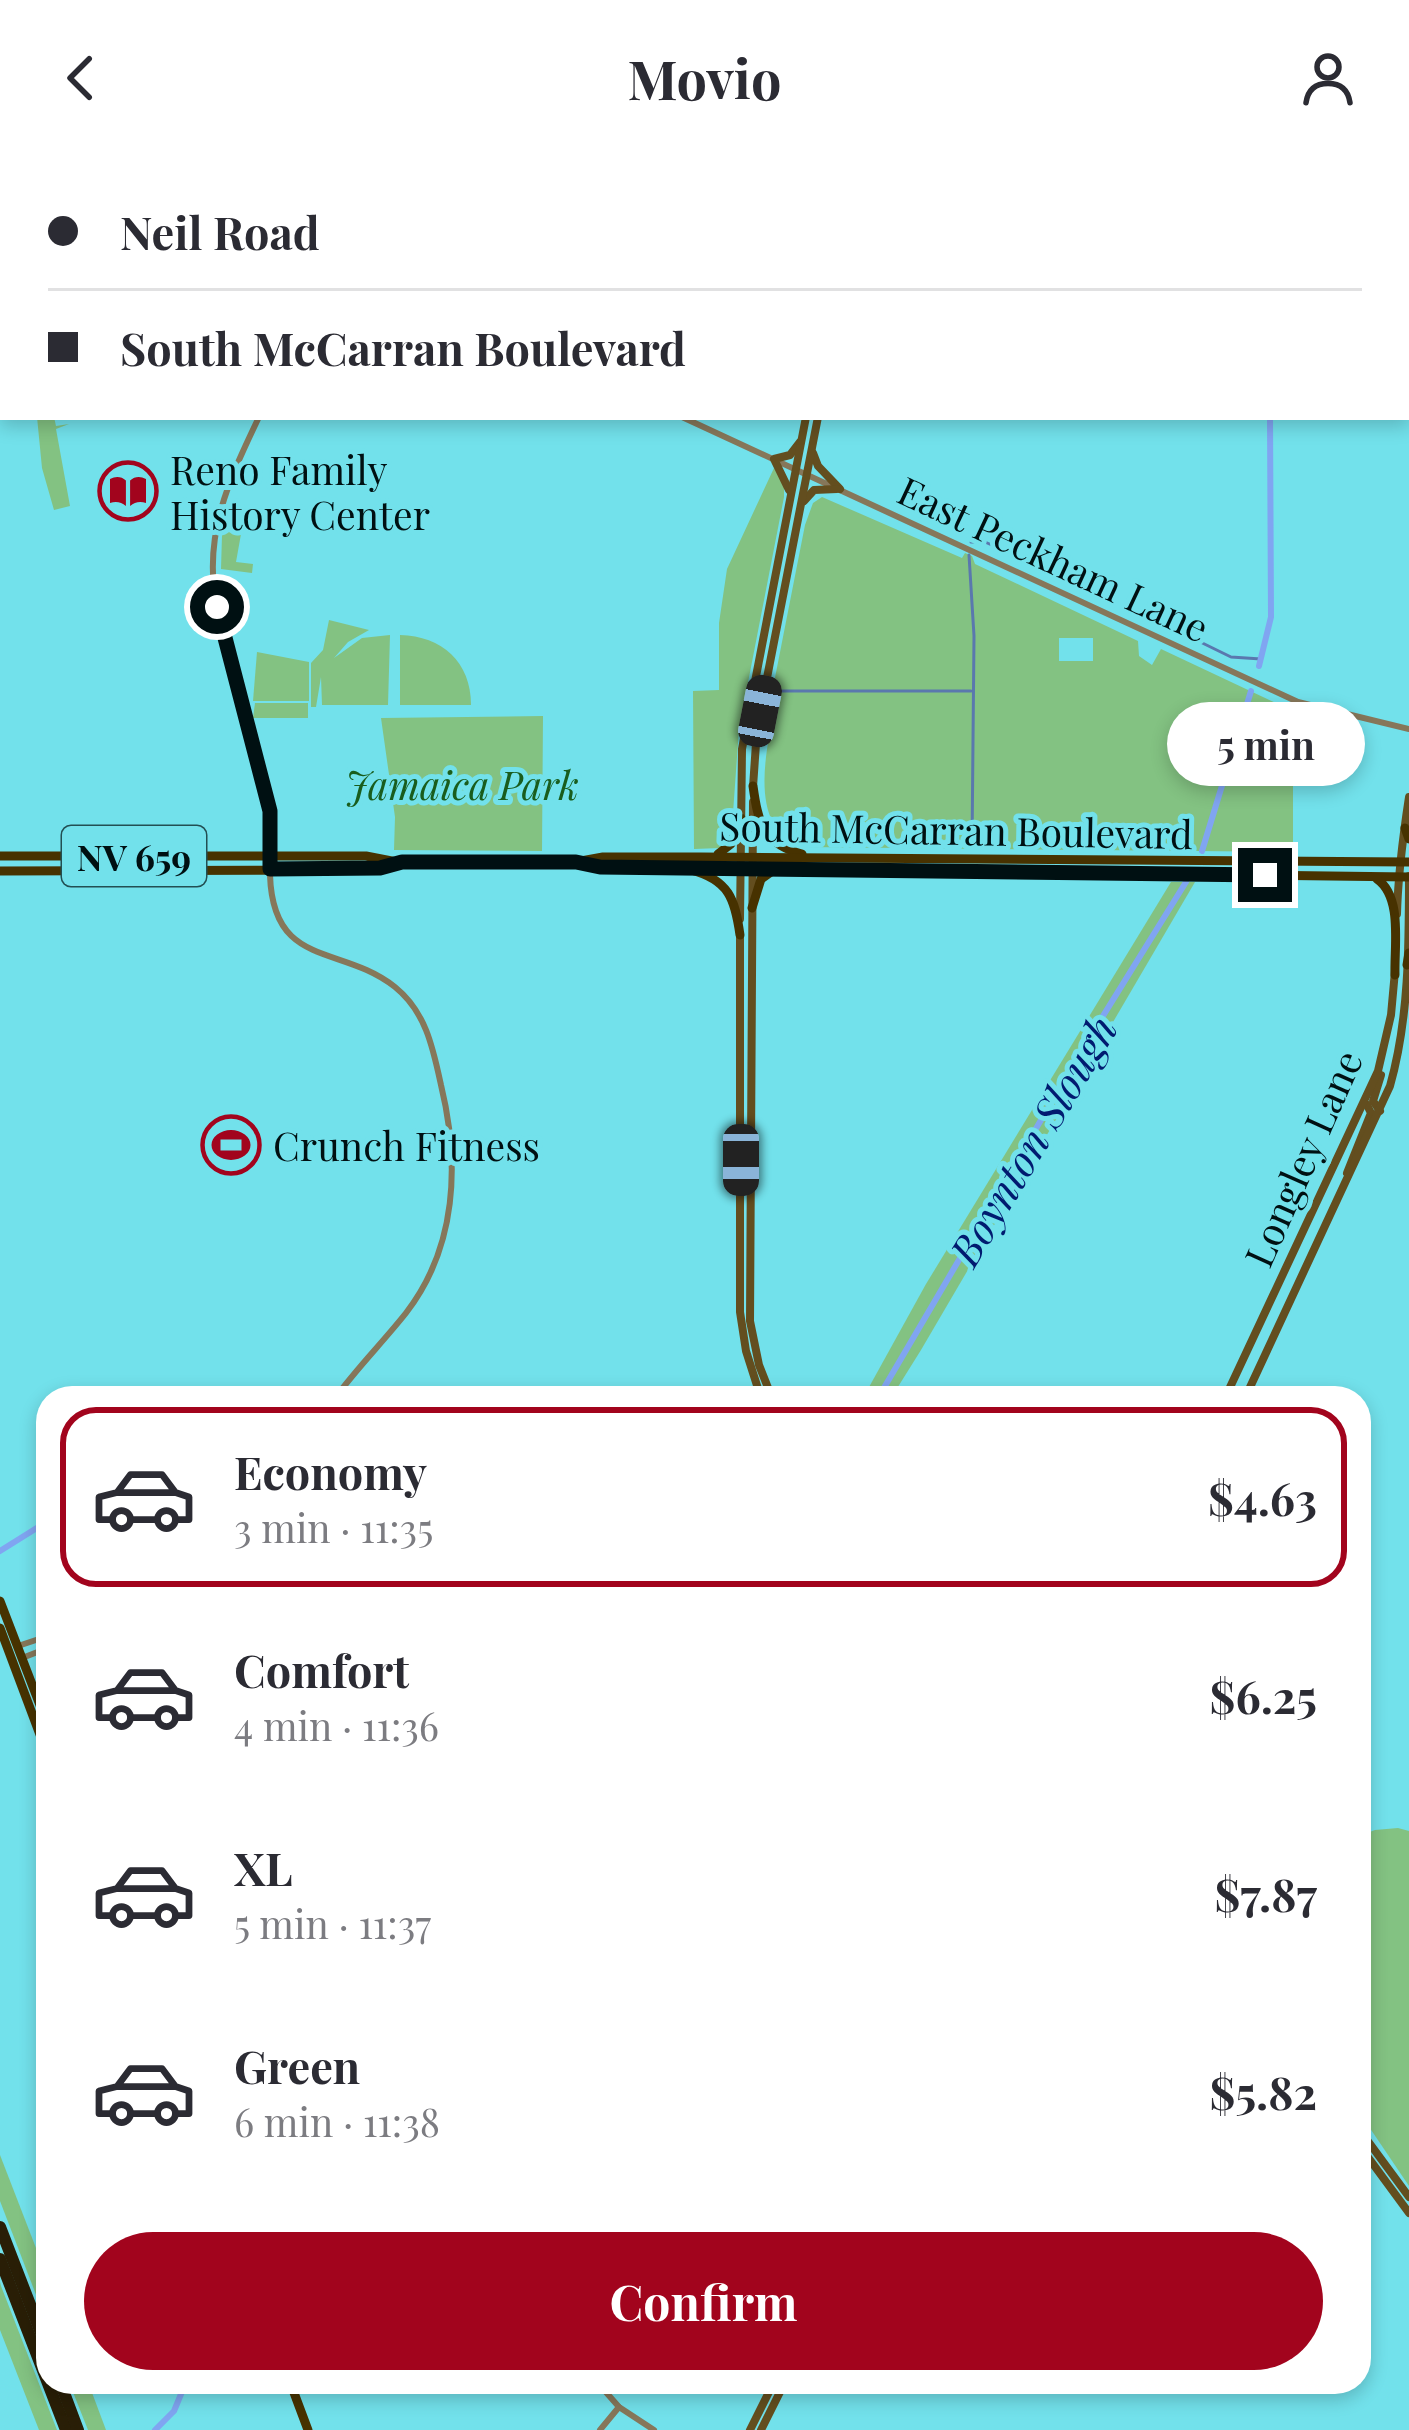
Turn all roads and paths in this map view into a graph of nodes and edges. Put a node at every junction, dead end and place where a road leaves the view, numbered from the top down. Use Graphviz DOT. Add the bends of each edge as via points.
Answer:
graph roads {
  1 [pos="258,420"];
  2 [pos="689,420"];
  3 [pos="806,420"];
  4 [pos="818,420"];
  5 [pos="803,435"];
  6 [pos="813,447"];
  7 [pos="774,459"];
  8 [pos="796,469"];
  9 [pos="808,474"];
  10 [pos="840,489"];
  11 [pos="789,508"];
  12 [pos="801,508"];
  13 [pos="1409,729"];
  14 [pos="753,786"];
  15 [pos="1409,797"];
  16 [pos="741,818"];
  17 [pos="1407,834"];
  18 [pos="0,856"];
  19 [pos="270,856"];
  20 [pos="707,857"];
  21 [pos="819,858"];
  22 [pos="1151,861"];
  23 [pos="402,862"];
  24 [pos="576,862"];
  25 [pos="747,862"];
  26 [pos="1406,862"];
  27 [pos="678,867"];
  28 [pos="778,867"];
  29 [pos="270,869"];
  30 [pos="0,871"];
  31 [pos="1053,871"];
  32 [pos="1366,877"];
  33 [pos="1404,877"];
  34 [pos="752,908"];
  35 [pos="740,935"];
  36 [pos="1409,953"];
  37 [pos="1408,965"];
  38 [pos="1395,975"];
  39 [pos="1391,1015"];
  40 [pos="1364,1104"];
  41 [pos="1380,1112"];
  42 [pos="751,1133"];
  43 [pos="1342,1192"];
  44 [pos="741,1196"];
  45 [pos="750,1260"];
  46 [pos="345,1386"];
  47 [pos="758,1386"];
  48 [pos="768,1386"];
  49 [pos="1231,1386"];
  50 [pos="1251,1386"];
  51 [pos="0,1601"];
  52 [pos="0,1628"];
  53 [pos="10,1654"];
  54 [pos="36,1703"];
  55 [pos="36,1724"];
  56 [pos="1371,2145"];
  57 [pos="1371,2161"];
  58 [pos="1409,2197"];
  59 [pos="1409,2213"];
  60 [pos="0,2227"];
  61 [pos="0,2258"];
  62 [pos="36,2320"];
  63 [pos="36,2352"];
  64 [pos="52,2394"];
  65 [pos="64,2394"];
  66 [pos="294,2394"];
  67 [pos="608,2394"];
  68 [pos="773,2394"];
  69 [pos="777,2394"];
  70 [pos="620,2407"];
  71 [pos="66,2430"];
  72 [pos="78,2430"];
  73 [pos="308,2430"];
  74 [pos="600,2430"];
  75 [pos="654,2430"];
  76 [pos="750,2430"];
  77 [pos="764,2430"];
  1 -- 19 [label="street" via="218,513 212,573 270,811"];
  2 -- 7 [label="street, East Peckham Lane"];
  3 -- 5 [label="main road"];
  4 -- 6 [label="main road"];
  5 -- 7 [label="main road" via="790,455"];
  5 -- 8 [label="main road"];
  6 -- 9 [label="main road"];
  6 -- 10 [label="main road" via="818,466"];
  7 -- 8 [label="street, East Peckham Lane"];
  7 -- 11 [label="main road" via="787,480"];
  8 -- 9 [label="street, East Peckham Lane"];
  8 -- 11 [label="main road"];
  9 -- 10 [label="street, East Peckham Lane"];
  9 -- 12 [label="main road"];
  10 -- 12 [label="main road" via="814,490"];
  10 -- 13 [label="street, East Peckham Lane" via="1298,702"];
  11 -- 16 [label="main road" via="744,738"];
  12 -- 14 [label="main road"];
  14 -- 21 [label="main road" via="769,839"];
  14 -- 25 [label="main road"];
  15 -- 17 [label="main road, Longley Lane"];
  16 -- 20 [label="main road" via="730,846"];
  16 -- 25 [label="main road"];
  17 -- 26 [label="main road, Longley Lane"];
  18 -- 19 [label="main road, South McCarran Boulevard / NV 659"];
  19 -- 23 [label="main road, South McCarran Boulevard / NV 659"];
  19 -- 29 [label="street"];
  20 -- 24 [label="main road, South McCarran Boulevard / NV 659"];
  20 -- 25 [label="main road, South McCarran Boulevard / NV 659"];
  21 -- 22 [label="main road, South McCarran Boulevard / NV 659"];
  21 -- 25 [label="main road, South McCarran Boulevard / NV 659"];
  22 -- 26 [label="main road, South McCarran Boulevard / NV 659"];
  22 -- 31 [label="main road"];
  23 -- 24 [label="main road, South McCarran Boulevard / NV 659"];
  23 -- 29 [label="main road, South McCarran Boulevard / NV 659"];
  24 -- 27 [label="main road, South McCarran Boulevard / NV 659"];
  25 -- 27 [label="main road, South McCarran Boulevard / NV 659"];
  25 -- 28 [label="main road, South McCarran Boulevard / NV 659"];
  25 -- 34 [label="main road"];
  25 -- 35 [label="main road"];
  26 -- 33 [label="main road, Longley Lane"];
  27 -- 35 [label="main road" via="724,885"];
  28 -- 31 [label="main road, South McCarran Boulevard / NV 659"];
  28 -- 34 [label="main road" via="761,879"];
  29 -- 30 [label="main road, South McCarran Boulevard / NV 659"];
  29 -- 46 [label="street" via="274,910 296,941 380,977 415,1009 451,1128 451,1196 436,1256 407,1311"];
  31 -- 32 [label="main road, South McCarran Boulevard / NV 659"];
  32 -- 33 [label="main road, South McCarran Boulevard / NV 659"];
  32 -- 38 [label="main road" via="1391,893"];
  33 -- 37 [label="main road, Longley Lane"];
  33 -- 38 [label="main road, Longley Lane"];
  34 -- 42 [label="main road"];
  35 -- 44 [label="main road"];
  36 -- 37 [label="main road"];
  37 -- 41 [label="main road, Longley Lane" via="1401,1048"];
  38 -- 39 [label="main road, Longley Lane"];
  39 -- 40 [label="main road, Longley Lane"];
  39 -- 41 [label="main road" via="1373,1102"];
  40 -- 43 [label="main road" via="1371,1113"];
  40 -- 49 [label="main road, Longley Lane"];
  41 -- 43 [label="main road, Longley Lane"];
  42 -- 44 [label="main road"];
  42 -- 45 [label="main road"];
  43 -- 50 [label="main road, Longley Lane"];
  44 -- 45 [label="main road"];
  44 -- 47 [label="main road" via="741,1323"];
  45 -- 48 [label="main road" via="752,1337"];
  51 -- 53 [label="main road"];
  52 -- 53 [label="main road"];
  53 -- 54 [label="main road"];
  53 -- 55 [label="main road"];
  56 -- 58 [label="main road"];
  57 -- 59 [label="main road"];
  60 -- 62 [label="highway"];
  61 -- 63 [label="highway"];
  64 -- 71 [label="highway"];
  65 -- 72 [label="highway"];
  66 -- 73 [label="main road"];
  67 -- 70 [label="street"];
  68 -- 76 [label="main road"];
  69 -- 77 [label="main road"];
  70 -- 74 [label="street"];
  70 -- 75 [label="street"];
}
